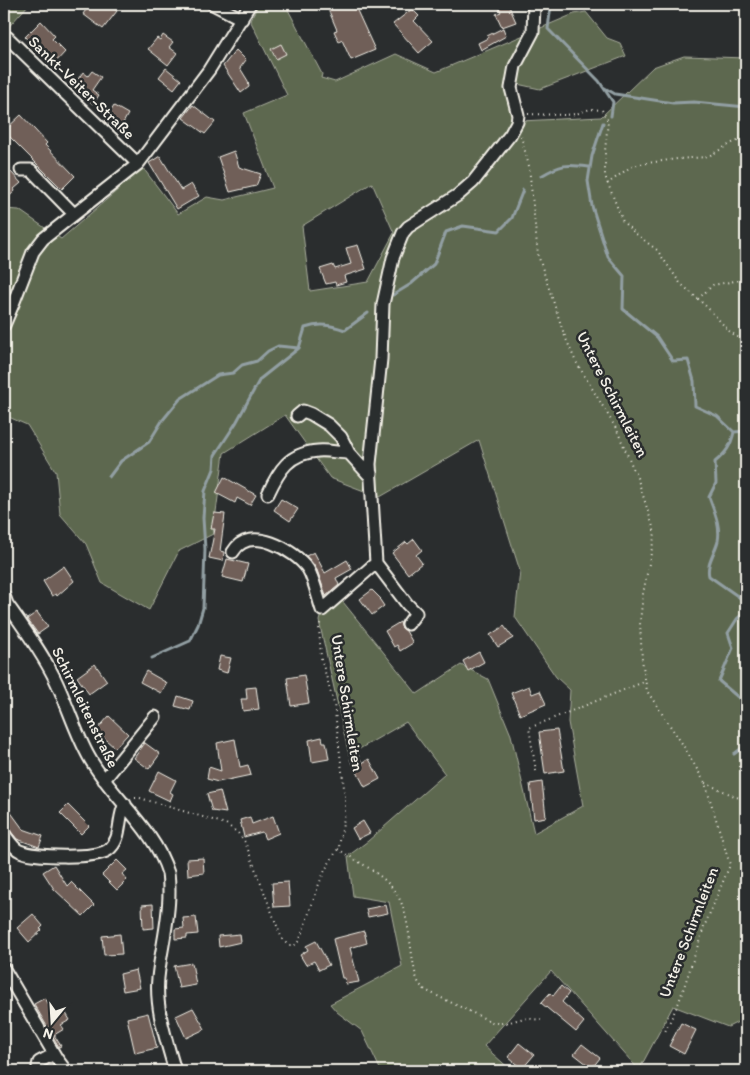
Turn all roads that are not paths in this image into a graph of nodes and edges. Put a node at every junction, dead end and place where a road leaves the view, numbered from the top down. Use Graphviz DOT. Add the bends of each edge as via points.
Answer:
graph roads {
  1 [pos="213,4"];
  2 [pos="250,4"];
  3 [pos="534,4"];
  4 [pos="242,19"];
  5 [pos="4,41"];
  6 [pos="138,164"];
  7 [pos="22,170"];
  8 [pos="74,214"];
  9 [pos="4,325"];
  10 [pos="297,416"];
  11 [pos="350,453"];
  12 [pos="371,473"];
  13 [pos="268,494"];
  14 [pos="233,552"];
  15 [pos="376,563"];
  16 [pos="4,596"];
  17 [pos="408,624"];
  18 [pos="155,717"];
  19 [pos="104,780"];
  20 [pos="125,804"];
  21 [pos="4,834"];
  22 [pos="4,969"];
  23 [pos="54,1054"];
  24 [pos="39,1071"];
  25 [pos="66,1071"];
  26 [pos="175,1071"];
  1 -- 4 [label="street"];
  2 -- 4 [label="street, Sankt-Veiter-Straße"];
  3 -- 12 [label="street" via="532,32 515,66 511,88 517,118 510,135 473,182 408,227 393,258 383,304 382,359"];
  4 -- 6 [label="street, Sankt-Veiter-Straße" via="209,70"];
  5 -- 6 [label="street, Sankt-Veiter-Straße" via="7,37"];
  6 -- 8 [label="street, Sankt-Veiter-Straße"];
  7 -- 8 [label="street" via="31,170"];
  8 -- 9 [label="street, Sankt-Veiter-Straße" via="43,239 33,252"];
  10 -- 11 [label="street" via="303,411 330,425"];
  11 -- 12 [label="street" via="368,474"];
  11 -- 13 [label="street" via="319,450 300,454 286,464"];
  12 -- 15 [label="street"];
  14 -- 15 [label="street" via="236,546 257,538 292,554 308,570 322,610"];
  15 -- 17 [label="street" via="416,613"];
  16 -- 19 [label="street, Schirmleitenstraße" via="41,651 89,757"];
  18 -- 19 [label="street"];
  19 -- 20 [label="street, Schirmleitenstraße"];
  20 -- 21 [label="street" via="115,840 107,850 94,854 37,855 18,851"];
  20 -- 26 [label="street, Schirmleitenstraße" via="158,851 168,874 169,914 158,980 159,1004"];
  22 -- 23 [label="street"];
  23 -- 24 [label="street" via="39,1062"];
  23 -- 25 [label="street"];
}
